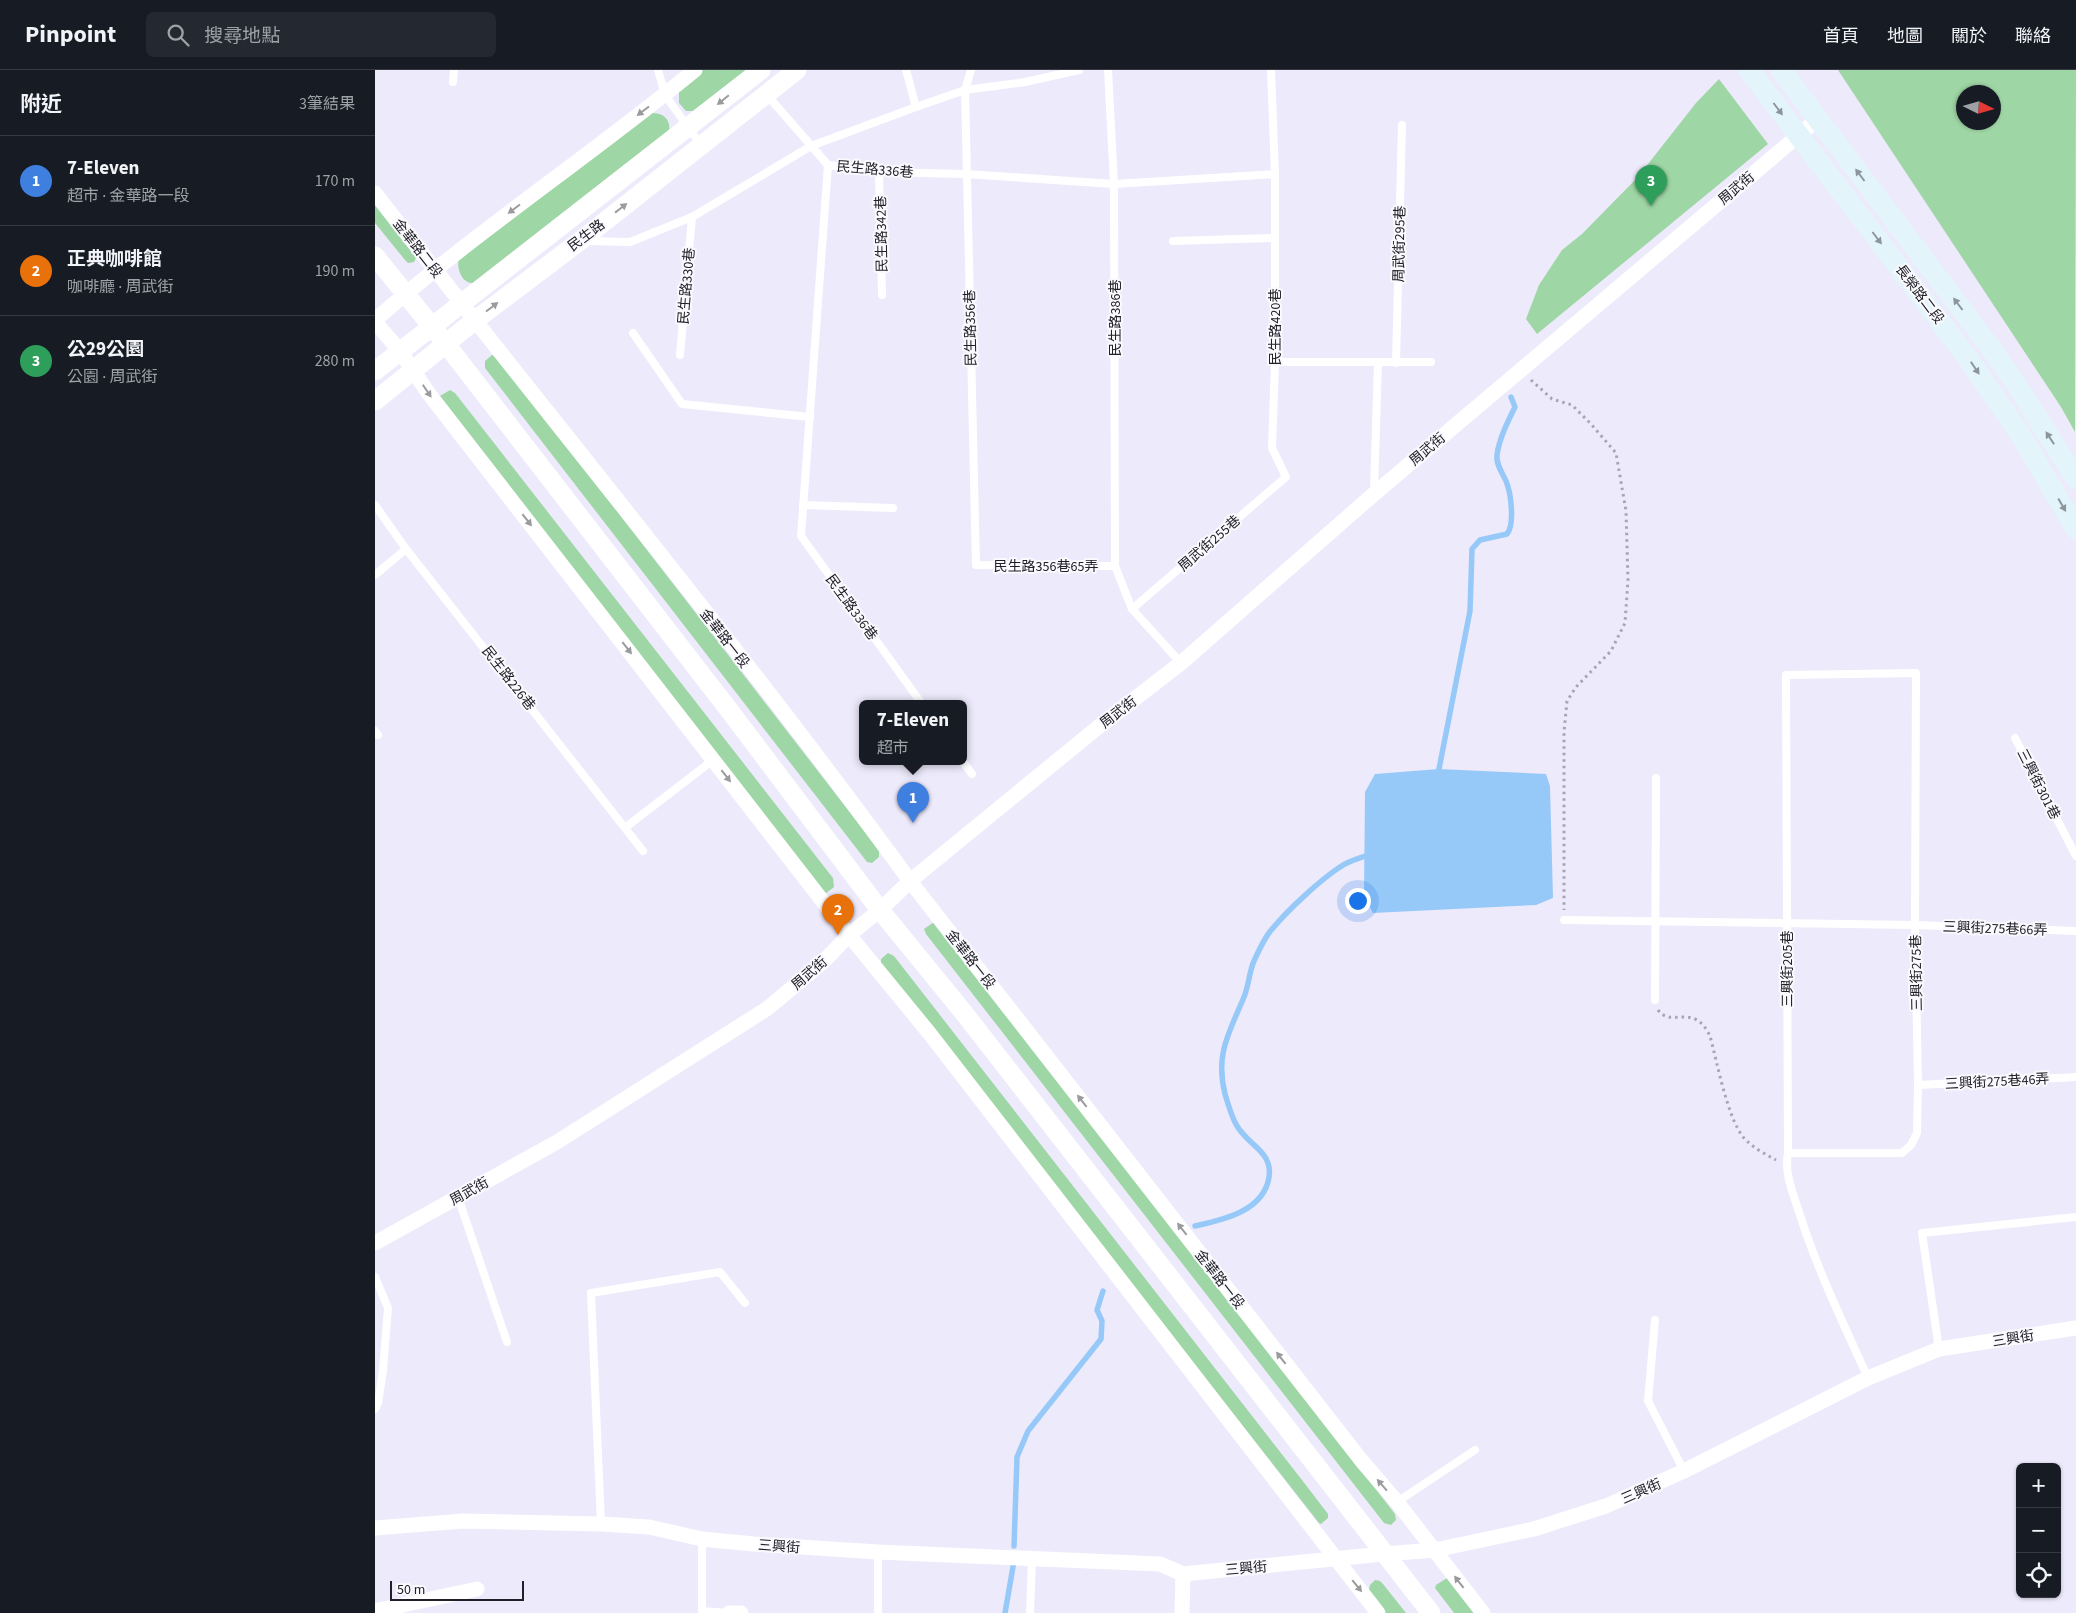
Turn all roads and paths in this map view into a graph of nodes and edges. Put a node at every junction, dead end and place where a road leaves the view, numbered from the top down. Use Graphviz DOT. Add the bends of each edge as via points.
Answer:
graph roads {
  1 [pos="454,70"];
  2 [pos="658,70"];
  3 [pos="695,70"];
  4 [pos="761,70"];
  5 [pos="797,70"];
  6 [pos="906,70"];
  7 [pos="971,70"];
  8 [pos="1079,70"];
  9 [pos="1108,70"];
  10 [pos="1271,70"];
  11 [pos="1749,70"];
  12 [pos="1781,70"];
  13 [pos="453,82"];
  14 [pos="965,90"];
  15 [pos="766,94"];
  16 [pos="665,95"];
  17 [pos="916,107"];
  18 [pos="1818,119"];
  19 [pos="1402,125"];
  20 [pos="688,128"];
  21 [pos="1799,136"];
  22 [pos="701,145"];
  23 [pos="811,146"];
  24 [pos="828,165"];
  25 [pos="879,172"];
  26 [pos="966,174"];
  27 [pos="1275,174"];
  28 [pos="1114,184"];
  29 [pos="375,193"];
  30 [pos="692,217"];
  31 [pos="1275,238"];
  32 [pos="1173,240"];
  33 [pos="580,241"];
  34 [pos="375,256"];
  35 [pos="435,269"];
  36 [pos="405,294"];
  37 [pos="881,295"];
  38 [pos="461,304"];
  39 [pos="375,321"];
  40 [pos="474,321"];
  41 [pos="432,327"];
  42 [pos="633,333"];
  43 [pos="446,344"];
  44 [pos="399,351"];
  45 [pos="680,355"];
  46 [pos="1275,362"];
  47 [pos="1431,362"];
  48 [pos="1378,363"];
  49 [pos="1396,363"];
  50 [pos="375,371"];
  51 [pos="414,371"];
  52 [pos="1519,371"];
  53 [pos="375,401"];
  54 [pos="810,417"];
  55 [pos="1286,477"];
  56 [pos="2076,479"];
  57 [pos="1374,494"];
  58 [pos="803,504"];
  59 [pos="375,505"];
  60 [pos="893,508"];
  61 [pos="2076,529"];
  62 [pos="406,548"];
  63 [pos="976,565"];
  64 [pos="1115,566"];
  65 [pos="375,575"];
  66 [pos="1132,609"];
  67 [pos="1181,663"];
  68 [pos="1916,673"];
  69 [pos="919,700"];
  70 [pos="2015,738"];
  71 [pos="713,760"];
  72 [pos="965,765"];
  73 [pos="972,774"];
  74 [pos="1656,778"];
  75 [pos="626,827"];
  76 [pos="643,851"];
  77 [pos="2076,856"];
  78 [pos="910,881"];
  79 [pos="880,910"];
  80 [pos="1564,920"];
  81 [pos="1655,921"];
  82 [pos="1787,923"];
  83 [pos="1915,925"];
  84 [pos="2076,931"];
  85 [pos="849,935"];
  86 [pos="1655,1000"];
  87 [pos="2076,1077"];
  88 [pos="1918,1085"];
  89 [pos="1788,1153"];
  90 [pos="1786,1165"];
  91 [pos="458,1197"];
  92 [pos="2076,1217"];
  93 [pos="375,1242"];
  94 [pos="375,1277"];
  95 [pos="745,1303"];
  96 [pos="1655,1320"];
  97 [pos="2076,1328"];
  98 [pos="507,1342"];
  99 [pos="1939,1349"];
  100 [pos="1867,1378"];
  101 [pos="375,1409"];
  102 [pos="1475,1450"];
  103 [pos="1684,1472"];
  104 [pos="1397,1502"];
  105 [pos="601,1524"];
  106 [pos="375,1528"];
  107 [pos="702,1539"];
  108 [pos="1435,1550"];
  109 [pos="878,1552"];
  110 [pos="1383,1554"];
  111 [pos="1032,1558"];
  112 [pos="1335,1560"];
  113 [pos="1183,1574"];
  114 [pos="477,1589"];
  115 [pos="375,1611"];
  116 [pos="729,1613"];
  117 [pos="741,1613"];
  118 [pos="878,1613"];
  119 [pos="1030,1613"];
  120 [pos="1182,1613"];
  121 [pos="1378,1613"];
  122 [pos="1431,1613"];
  123 [pos="1483,1613"];
  1 -- 13 [label="lane"];
  2 -- 16 [label="lane"];
  3 -- 16 [label="street"];
  4 -- 20 [label="street, 民生路, one-way"];
  5 -- 15 [label="street, 民生路"];
  6 -- 17 [label="lane"];
  7 -- 14 [label="lane, 民生路356巷"];
  8 -- 14 [label="lane"];
  9 -- 28 [label="lane, 民生路386巷"];
  10 -- 27 [label="lane, 民生路420巷"];
  11 -- 21 [label="main road, 長榮路二段, one-way"];
  12 -- 18 [label="main road, 長榮路二段"];
  14 -- 17 [label="lane"];
  14 -- 26 [label="lane, 民生路356巷"];
  15 -- 22 [label="street, 民生路"];
  15 -- 23 [label="lane"];
  16 -- 20 [label="lane"];
  16 -- 35 [label="street, one-way"];
  17 -- 23 [label="lane"];
  18 -- 21 [label="street, 周武街"];
  56 -- 18 [label="main road, 長榮路二段, one-way" via="1987,343"];
  19 -- 49 [label="lane, 周武街295巷"];
  20 -- 22 [label="lane"];
  20 -- 38 [label="street, 民生路"];
  21 -- 52 [label="street, 周武街"];
  21 -- 61 [label="main road, 長榮路二段, one-way" via="1967,356 2020,434"];
  33 -- 22 [label="street, 民生路, one-way"];
  23 -- 24 [label="lane"];
  23 -- 30 [label="lane"];
  24 -- 25 [label="lane, 民生路336巷"];
  24 -- 54 [label="lane, 民生路336巷"];
  25 -- 26 [label="lane, 民生路336巷"];
  25 -- 37 [label="lane, 民生路342巷"];
  26 -- 28 [label="lane, 民生路336巷"];
  26 -- 63 [label="lane, 民生路356巷"];
  27 -- 28 [label="lane"];
  27 -- 31 [label="lane, 民生路420巷"];
  28 -- 64 [label="lane, 民生路386巷"];
  29 -- 35 [label="street, 金華路二段"];
  30 -- 33 [label="lane" via="630,242"];
  30 -- 45 [label="lane, 民生路330巷"];
  31 -- 32 [label="lane"];
  31 -- 46 [label="lane, 民生路420巷"];
  40 -- 33 [label="street, 民生路, one-way"];
  34 -- 36 [label="street"];
  35 -- 36 [label="street"];
  35 -- 38 [label="street, 金華路二段"];
  36 -- 39 [label="street"];
  36 -- 41 [label="street"];
  38 -- 40 [label="street, 金華路一段"];
  38 -- 41 [label="street, 民生路"];
  39 -- 44 [label="street"];
  40 -- 43 [label="street, 民生路"];
  40 -- 78 [label="street, 金華路一段" via="838,783"];
  41 -- 43 [label="street"];
  41 -- 44 [label="street, 民生路"];
  42 -- 54 [label="lane" via="682,404"];
  43 -- 51 [label="street, 民生路"];
  43 -- 79 [label="street"];
  44 -- 50 [label="street, 民生路"];
  44 -- 51 [label="street"];
  46 -- 48 [label="lane"];
  46 -- 55 [label="lane, 民生路420巷" via="1272,448"];
  47 -- 49 [label="lane"];
  48 -- 49 [label="lane"];
  48 -- 57 [label="lane"];
  51 -- 53 [label="street, 民生路"];
  51 -- 71 [label="street, one-way"];
  52 -- 57 [label="street, 周武街"];
  52 -- 80 [label="path" via="1552,399 1571,405 1616,453 1625,511 1628,580 1625,624 1611,651 1567,700 1563,732"];
  54 -- 58 [label="lane, 民生路336巷"];
  55 -- 66 [label="lane, 周武街255巷"];
  57 -- 67 [label="street, 周武街"];
  58 -- 60 [label="lane"];
  58 -- 69 [label="lane, 民生路336巷" via="801,536"];
  59 -- 62 [label="lane, 民生路226巷"];
  62 -- 65 [label="lane"];
  62 -- 75 [label="lane, 民生路226巷"];
  63 -- 64 [label="lane, 民生路356巷65弄"];
  64 -- 66 [label="lane"];
  66 -- 67 [label="lane"];
  67 -- 78 [label="street, 周武街"];
  68 -- 82 [label="lane, 三興街205巷" via="1786,675"];
  68 -- 83 [label="lane, 三興街275巷"];
  70 -- 77 [label="lane, 三興街301巷"];
  71 -- 75 [label="lane"];
  71 -- 85 [label="street, one-way"];
  72 -- 73 [label="lane"];
  74 -- 81 [label="lane"];
  75 -- 76 [label="lane, 民生路226巷"];
  78 -- 79 [label="street, 周武街"];
  104 -- 78 [label="street, 金華路一段, one-way"];
  79 -- 85 [label="street, 周武街"];
  79 -- 110 [label="street"];
  80 -- 81 [label="lane, 三興街275巷66弄"];
  81 -- 82 [label="lane, 三興街275巷66弄"];
  81 -- 86 [label="lane"];
  82 -- 83 [label="lane, 三興街275巷66弄"];
  82 -- 89 [label="lane, 三興街205巷"];
  83 -- 84 [label="lane, 三興街275巷66弄"];
  83 -- 88 [label="lane, 三興街275巷"];
  85 -- 91 [label="street, 周武街" via="768,1008 557,1142"];
  85 -- 112 [label="street" via="930,1034"];
  86 -- 90 [label="path" via="1661,1014 1667,1017 1689,1016 1705,1025 1735,1125 1757,1149"];
  87 -- 88 [label="lane, 三興街275巷46弄"];
  88 -- 89 [label="lane, 三興街275巷" via="1917,1133 1911,1145 1901,1153"];
  89 -- 90 [label="lane, 三興街205巷"];
  90 -- 100 [label="lane, 三興街205巷" via="1813,1256"];
  91 -- 93 [label="street, 周武街"];
  91 -- 98 [label="lane"];
  92 -- 99 [label="lane" via="1922,1233"];
  94 -- 101 [label="lane" via="388,1308 383,1370"];
  95 -- 105 [label="lane" via="720,1272 591,1293"];
  96 -- 103 [label="lane" via="1648,1400"];
  97 -- 99 [label="street, 三興街"];
  99 -- 100 [label="street, 三興街"];
  100 -- 103 [label="street, 三興街"];
  102 -- 104 [label="lane"];
  103 -- 108 [label="street, 三興街" via="1606,1506 1534,1528"];
  104 -- 108 [label="street, 金華路一段"];
  105 -- 106 [label="street, 三興街" via="463,1521"];
  105 -- 107 [label="street, 三興街" via="649,1527"];
  107 -- 109 [label="street, 三興街"];
  107 -- 116 [label="lane" via="702,1611"];
  108 -- 110 [label="street, 三興街"];
  123 -- 108 [label="street, 金華路一段, one-way"];
  109 -- 111 [label="street, 三興街"];
  109 -- 118 [label="lane"];
  110 -- 112 [label="street, 三興街"];
  110 -- 122 [label="street"];
  111 -- 113 [label="street, 三興街" via="1160,1564"];
  111 -- 119 [label="lane"];
  112 -- 113 [label="street, 三興街"];
  112 -- 121 [label="street, one-way"];
  113 -- 120 [label="street"];
  114 -- 115 [label="street"];
  116 -- 117 [label="street"];
}
